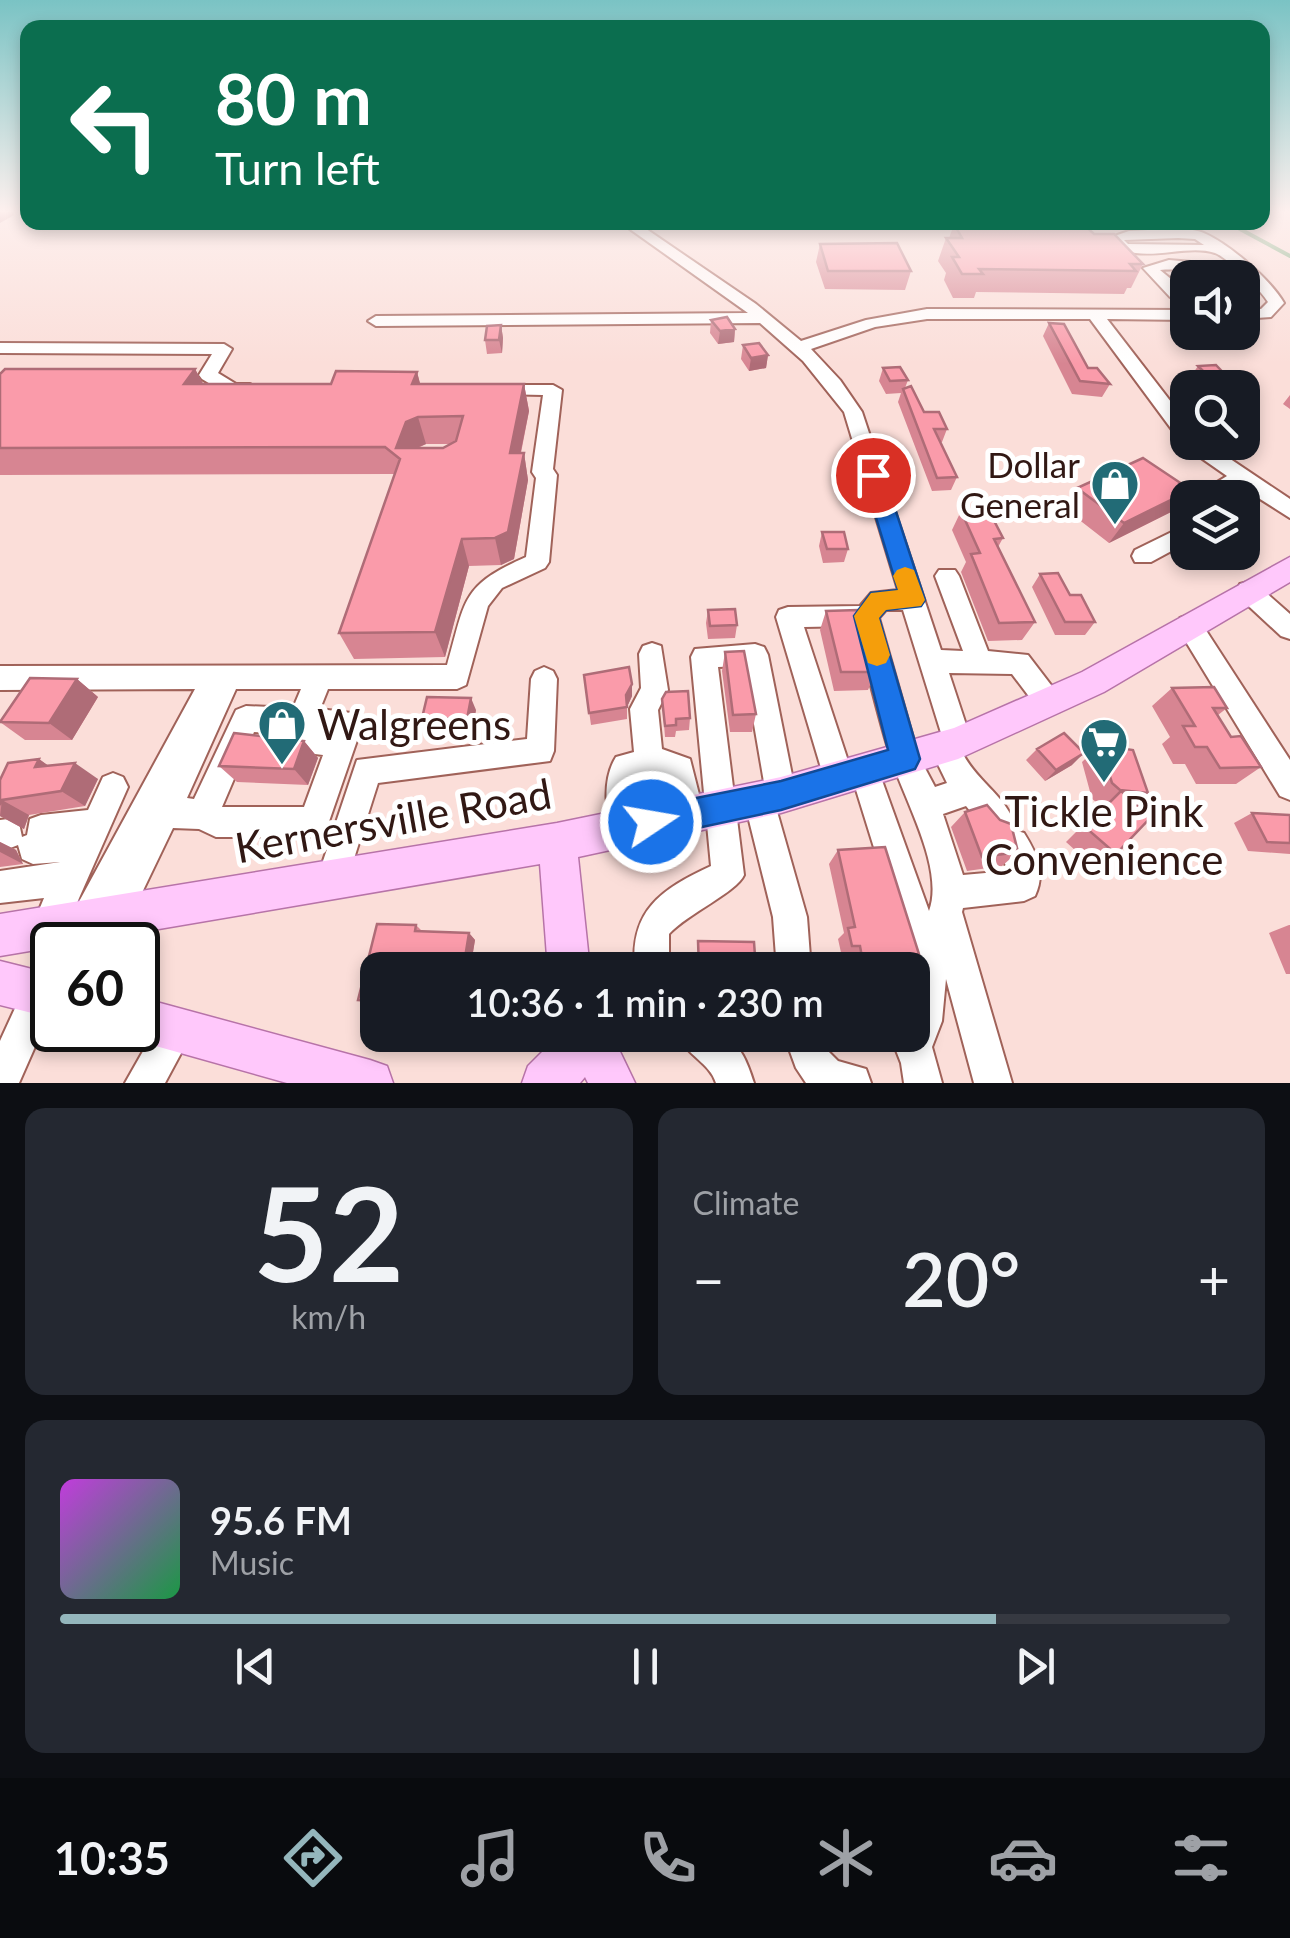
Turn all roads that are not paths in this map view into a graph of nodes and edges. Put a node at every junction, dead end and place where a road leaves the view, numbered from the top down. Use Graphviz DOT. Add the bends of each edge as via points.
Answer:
graph roads {
  1 [pos="683,263"];
  2 [pos="1170,268"];
  3 [pos="1260,283"];
  4 [pos="1170,289"];
  5 [pos="1260,314"];
  6 [pos="1095,315"];
  7 [pos="1170,315"];
  8 [pos="760,318"];
  9 [pos="376,321"];
  10 [pos="0,348"];
  11 [pos="800,348"];
  12 [pos="138,349"];
  13 [pos="119,370"];
  14 [pos="270,390"];
  15 [pos="478,390"];
  16 [pos="1170,415"];
  17 [pos="1217,460"];
  18 [pos="1242,478"];
  19 [pos="1238,480"];
  20 [pos="1290,510"];
  21 [pos="1170,542"];
  22 [pos="1144,556"];
  23 [pos="1290,568"];
  24 [pos="947,576"];
  25 [pos="1248,592"];
  26 [pos="913,600"];
  27 [pos="866,616"];
  28 [pos="1189,625"];
  29 [pos="1290,629"];
  30 [pos="652,654"];
  31 [pos="979,660"];
  32 [pos="932,661"];
  33 [pos="220,675"];
  34 [pos="320,675"];
  35 [pos="0,678"];
  36 [pos="544,679"];
  37 [pos="1050,702"];
  38 [pos="212,718"];
  39 [pos="246,719"];
  40 [pos="291,720"];
  41 [pos="951,746"];
  42 [pos="905,759"];
  43 [pos="1282,759"];
  44 [pos="649,763"];
  45 [pos="852,774"];
  46 [pos="962,783"];
  47 [pos="113,786"];
  48 [pos="1290,786"];
  49 [pos="770,798"];
  50 [pos="925,805"];
  51 [pos="706,811"];
  52 [pos="164,813"];
  53 [pos="203,814"];
  54 [pos="626,827"];
  55 [pos="92,834"];
  56 [pos="21,837"];
  57 [pos="557,842"];
  58 [pos="68,879"];
  59 [pos="333,879"];
  60 [pos="0,887"];
  61 [pos="952,893"];
  62 [pos="99,922"];
  63 [pos="101,922"];
  64 [pos="101,922"];
  65 [pos="110,922"];
  66 [pos="30,932"];
  67 [pos="0,935"];
  68 [pos="567,952"];
  69 [pos="652,952"];
  70 [pos="793,952"];
  71 [pos="926,952"];
  72 [pos="30,994"];
  73 [pos="160,1025"];
  74 [pos="150,1052"];
  75 [pos="575,1052"];
  76 [pos="596,1052"];
  77 [pos="715,1052"];
  78 [pos="806,1052"];
  79 [pos="914,1052"];
  80 [pos="345,1079"];
  81 [pos="0,1083"];
  82 [pos="144,1083"];
  83 [pos="546,1083"];
  84 [pos="612,1083"];
  85 [pos="735,1083"];
  86 [pos="852,1083"];
  87 [pos="923,1083"];
  88 [pos="992,1083"];
  1 -- 8 [label="street"];
  2 -- 4 [label="street" via="1150,268"];
  3 -- 5 [label="street" via="1276,303"];
  6 -- 7 [label="street"];
  6 -- 11 [label="street" via="927,314 872,323"];
  6 -- 16 [label="street"];
  8 -- 9 [label="street"];
  8 -- 11 [label="street"];
  10 -- 12 [label="street"];
  11 -- 26 [label="street" via="853,412"];
  12 -- 13 [label="street"];
  12 -- 14 [label="street" via="224,350 201,371 232,389"];
  15 -- 34 [label="street" via="553,390 537,562 494,581 477,603 457,677"];
  17 -- 18 [label="street"];
  18 -- 19 [label="street"];
  18 -- 20 [label="street"];
  21 -- 22 [label="street"];
  23 -- 25 [label="main road, Kernersville Road"];
  24 -- 31 [label="street"];
  25 -- 28 [label="main road, Kernersville Road"];
  25 -- 29 [label="street"];
  26 -- 27 [label="street" via="880,600"];
  26 -- 32 [label="street"];
  27 -- 42 [label="street"];
  27 -- 45 [label="street" via="788,617"];
  28 -- 37 [label="main road, Kernersville Road"];
  28 -- 43 [label="street"];
  30 -- 44 [label="street" via="655,690 644,709"];
  31 -- 32 [label="street"];
  31 -- 37 [label="street" via="1020,663"];
  32 -- 41 [label="street"];
  33 -- 34 [label="street"];
  33 -- 35 [label="street"];
  33 -- 38 [label="street" via="224,693"];
  33 -- 63 [label="street"];
  34 -- 40 [label="street"];
  36 -- 59 [label="street" via="540,751 367,770"];
  37 -- 41 [label="main road, Kernersville Road"];
  38 -- 39 [label="street"];
  38 -- 52 [label="street"];
  39 -- 40 [label="street"];
  39 -- 53 [label="street"];
  40 -- 53 [label="street" via="284,740 342,743 314,822 216,822"];
  41 -- 42 [label="main road, Kernersville Road"];
  41 -- 46 [label="street"];
  42 -- 45 [label="main road, Kernersville Road"];
  42 -- 50 [label="street"];
  43 -- 48 [label="street"];
  44 -- 51 [label="street" via="664,761 680,770"];
  44 -- 54 [label="street" via="626,767 620,775"];
  45 -- 49 [label="main road, Kernersville Road"];
  45 -- 71 [label="street"];
  46 -- 50 [label="street" via="956,796"];
  46 -- 61 [label="street" via="988,804 1024,862 1024,886"];
  47 -- 55 [label="street"];
  49 -- 51 [label="main road, Kernersville Road"];
  49 -- 51 [label="street" via="755,656 704,657"];
  49 -- 70 [label="street"];
  50 -- 61 [label="street"];
  51 -- 54 [label="main road, Kernersville Road"];
  51 -- 69 [label="street" via="728,875 660,918 651,932"];
  52 -- 53 [label="street"];
  52 -- 64 [label="street"];
  54 -- 57 [label="main road, Kernersville Road"];
  55 -- 56 [label="street"];
  55 -- 58 [label="street"];
  57 -- 59 [label="main road, Kernersville Road"];
  57 -- 68 [label="main road"];
  58 -- 60 [label="street"];
  58 -- 62 [label="street"];
  59 -- 65 [label="main road, Kernersville Road"];
  61 -- 88 [label="street" via="945,912"];
  66 -- 67 [label="main road, Kernersville Road"];
  72 -- 81 [label="street"];
  73 -- 80 [label="main road"];
  74 -- 82 [label="street"];
  75 -- 83 [label="main road"];
  76 -- 84 [label="main road"];
  77 -- 85 [label="street" via="729,1064"];
  78 -- 86 [label="street" via="823,1076"];
  79 -- 87 [label="street"];
}
